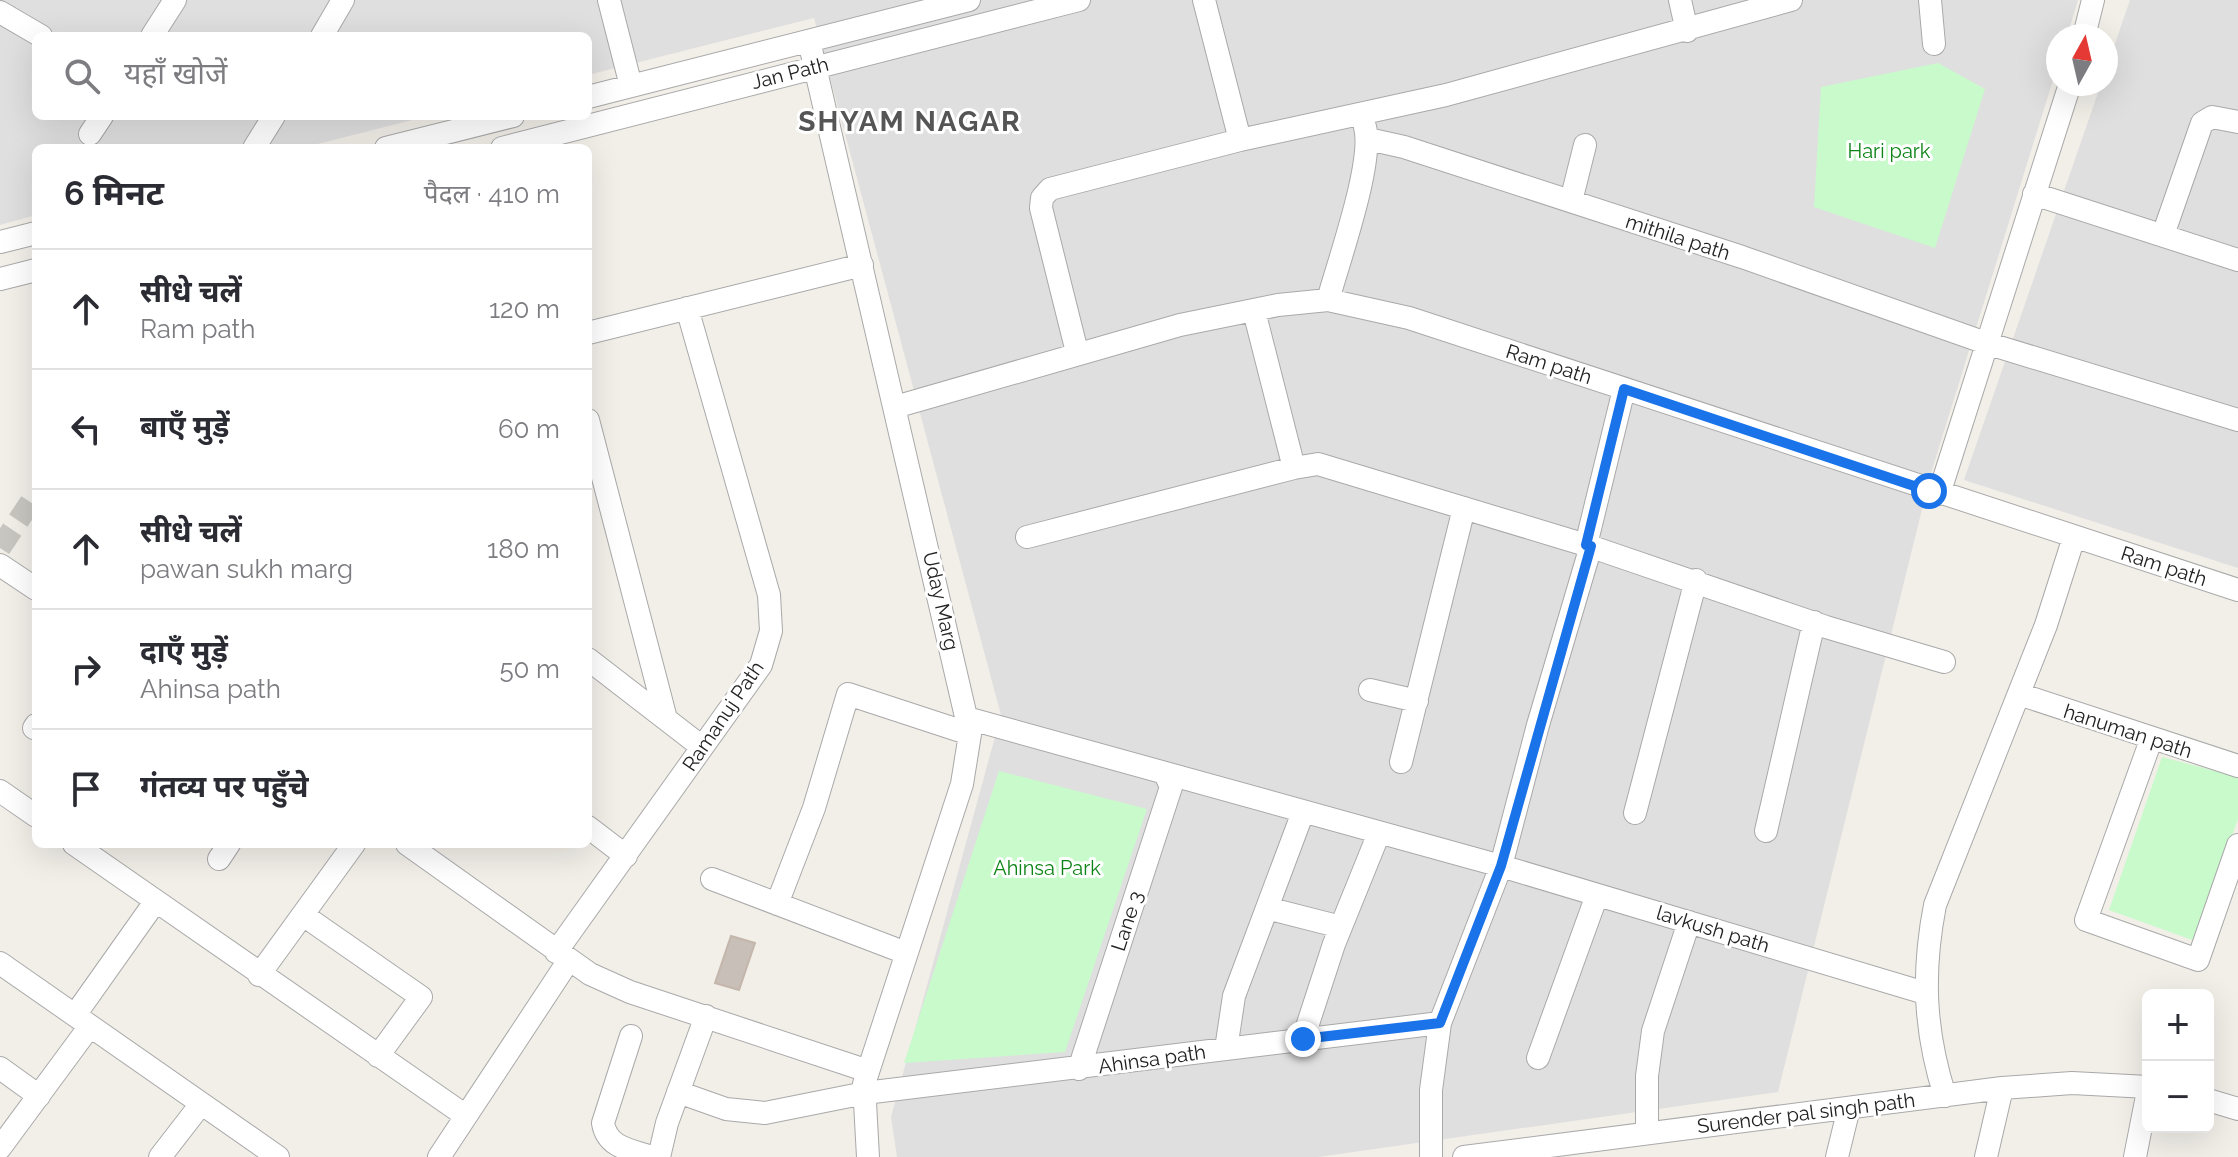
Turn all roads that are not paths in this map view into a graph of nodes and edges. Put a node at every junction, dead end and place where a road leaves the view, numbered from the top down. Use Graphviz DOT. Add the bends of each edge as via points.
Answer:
graph roads {
  1 [pos="9,0"];
  2 [pos="175,0"];
  3 [pos="343,0"];
  4 [pos="609,0"];
  5 [pos="1079,0"];
  6 [pos="1204,0"];
  7 [pos="1680,0"];
  8 [pos="1791,0"];
  9 [pos="1930,0"];
  10 [pos="2093,0"];
  11 [pos="961,1"];
  12 [pos="0,13"];
  13 [pos="2087,24"];
  14 [pos="1687,31"];
  15 [pos="34,32"];
  16 [pos="155,32"];
  17 [pos="324,32"];
  18 [pos="809,41"];
  19 [pos="1934,44"];
  20 [pos="816,67"];
  21 [pos="631,86"];
  22 [pos="592,96"];
  23 [pos="2066,96"];
  24 [pos="1361,114"];
  25 [pos="272,120"];
  26 [pos="497,120"];
  27 [pos="2238,122"];
  28 [pos="1368,139"];
  29 [pos="1240,140"];
  30 [pos="256,144"];
  31 [pos="402,144"];
  32 [pos="518,144"];
  33 [pos="1585,145"];
  34 [pos="2034,194"];
  35 [pos="1571,201"];
  36 [pos="32,234"];
  37 [pos="2163,235"];
  38 [pos="0,242"];
  39 [pos="2238,260"];
  40 [pos="862,265"];
  41 [pos="32,271"];
  42 [pos="0,279"];
  43 [pos="1328,300"];
  44 [pos="687,308"];
  45 [pos="1254,311"];
  46 [pos="592,332"];
  47 [pos="1986,343"];
  48 [pos="1077,352"];
  49 [pos="1624,389"];
  50 [pos="895,407"];
  51 [pos="2238,420"];
  52 [pos="592,435"];
  53 [pos="1294,468"];
  54 [pos="1939,494"];
  55 [pos="1464,508"];
  56 [pos="1027,537"];
  57 [pos="2074,537"];
  58 [pos="1588,546"];
  59 [pos="0,565"];
  60 [pos="1696,580"];
  61 [pos="32,586"];
  62 [pos="2238,590"];
  63 [pos="1814,622"];
  64 [pos="592,662"];
  65 [pos="1944,662"];
  66 [pos="1370,690"];
  67 [pos="2019,694"];
  68 [pos="1417,701"];
  69 [pos="665,715"];
  70 [pos="968,726"];
  71 [pos="2151,740"];
  72 [pos="702,747"];
  73 [pos="1401,762"];
  74 [pos="2238,766"];
  75 [pos="1165,774"];
  76 [pos="0,791"];
  77 [pos="1303,812"];
  78 [pos="32,813"];
  79 [pos="1635,813"];
  80 [pos="592,830"];
  81 [pos="1766,831"];
  82 [pos="1379,833"];
  83 [pos="2238,845"];
  84 [pos="351,848"];
  85 [pos="413,848"];
  86 [pos="99,851"];
  87 [pos="626,856"];
  88 [pos="1501,866"];
  89 [pos="712,879"];
  90 [pos="1597,895"];
  91 [pos="155,902"];
  92 [pos="777,904"];
  93 [pos="1267,908"];
  94 [pos="303,915"];
  95 [pos="1689,922"];
  96 [pos="1341,927"];
  97 [pos="906,953"];
  98 [pos="563,956"];
  99 [pos="0,963"];
  100 [pos="259,975"];
  101 [pos="1925,993"];
  102 [pos="706,1016"];
  103 [pos="82,1021"];
  104 [pos="1440,1023"];
  105 [pos="631,1036"];
  106 [pos="1303,1039"];
  107 [pos="1226,1049"];
  108 [pos="378,1056"];
  109 [pos="1538,1058"];
  110 [pos="0,1068"];
  111 [pos="1079,1069"];
  112 [pos="867,1082"];
  113 [pos="2002,1088"];
  114 [pos="2142,1089"];
  115 [pos="678,1092"];
  116 [pos="39,1096"];
  117 [pos="1945,1096"];
  118 [pos="2214,1102"];
  119 [pos="201,1104"];
  120 [pos="1849,1108"];
  121 [pos="2238,1109"];
  122 [pos="466,1116"];
  123 [pos="2142,1120"];
  124 [pos="1647,1133"];
  125 [pos="0,1148"];
  126 [pos="1531,1153"];
  127 [pos="160,1157"];
  128 [pos="278,1157"];
  129 [pos="439,1157"];
  130 [pos="652,1157"];
  131 [pos="659,1157"];
  132 [pos="868,1157"];
  133 [pos="1431,1157"];
  134 [pos="1464,1157"];
  135 [pos="1837,1157"];
  136 [pos="1986,1157"];
  137 [pos="2135,1157"];
  1 -- 12 [label="street"];
  2 -- 16 [label="street"];
  3 -- 17 [label="street"];
  4 -- 21 [label="street"];
  5 -- 20 [label="street, Jan Path"];
  6 -- 29 [label="street"];
  7 -- 14 [label="street"];
  8 -- 14 [label="street"];
  9 -- 19 [label="street"];
  10 -- 13 [label="street"];
  11 -- 18 [label="street, Jan Path"];
  12 -- 15 [label="street"];
  14 -- 24 [label="street"];
  18 -- 20 [label="street, Uday Marg"];
  18 -- 21 [label="street, Jan Path"];
  20 -- 32 [label="street, Jan Path"];
  20 -- 40 [label="street, Uday Marg"];
  21 -- 22 [label="street, Jan Path"];
  23 -- 34 [label="street"];
  24 -- 28 [label="street"];
  24 -- 29 [label="street"];
  25 -- 30 [label="street"];
  26 -- 31 [label="street"];
  27 -- 37 [label="street" via="2212,117 2202,123"];
  28 -- 35 [label="street, mithila path"];
  28 -- 43 [label="street"];
  29 -- 48 [label="street" via="1050,189 1042,198"];
  33 -- 35 [label="street"];
  34 -- 37 [label="street"];
  34 -- 47 [label="street"];
  35 -- 47 [label="street, mithila path"];
  36 -- 38 [label="street"];
  37 -- 39 [label="street"];
  40 -- 44 [label="street"];
  40 -- 50 [label="street, Uday Marg"];
  41 -- 42 [label="street"];
  43 -- 45 [label="street, Ram path"];
  43 -- 49 [label="street, Ram path" via="1409,318"];
  44 -- 46 [label="street"];
  44 -- 72 [label="street, Ramanuj Path" via="769,595 771,631 761,665"];
  45 -- 48 [label="street, Ram path"];
  45 -- 53 [label="street"];
  47 -- 51 [label="street, mithila path"];
  47 -- 54 [label="street"];
  48 -- 50 [label="street, Ram path"];
  49 -- 54 [label="street, Ram path"];
  49 -- 58 [label="street"];
  50 -- 70 [label="street, Uday Marg"];
  52 -- 69 [label="street"];
  53 -- 55 [label="street" via="1318,464"];
  53 -- 56 [label="street"];
  54 -- 57 [label="street, Ram path"];
  55 -- 58 [label="street"];
  55 -- 68 [label="street"];
  57 -- 62 [label="street, Ram path"];
  57 -- 67 [label="street"];
  58 -- 60 [label="street"];
  58 -- 88 [label="street"];
  59 -- 61 [label="street"];
  60 -- 63 [label="street"];
  60 -- 79 [label="street"];
  63 -- 65 [label="street"];
  63 -- 81 [label="street"];
  64 -- 69 [label="street"];
  66 -- 68 [label="street"];
  67 -- 71 [label="street, hanuman path"];
  67 -- 101 [label="street" via="1935,905"];
  68 -- 73 [label="street"];
  69 -- 72 [label="street"];
  70 -- 75 [label="street, lavkush path"];
  70 -- 92 [label="street, lavkush path" via="848,694 814,808"];
  70 -- 97 [label="street, Uday Marg" via="962,784"];
  71 -- 74 [label="street, hanuman path"];
  71 -- 83 [label="street" via="2086,920 2198,960"];
  72 -- 87 [label="street, Ramanuj Path"];
  75 -- 77 [label="street, lavkush path"];
  75 -- 111 [label="street, Lane 3" via="1171,787"];
  76 -- 78 [label="street"];
  77 -- 82 [label="street, lavkush path"];
  77 -- 93 [label="street"];
  80 -- 87 [label="street"];
  82 -- 88 [label="street, lavkush path"];
  82 -- 96 [label="street"];
  84 -- 94 [label="street"];
  85 -- 98 [label="street"];
  86 -- 91 [label="street"];
  87 -- 98 [label="street, Ramanuj Path"];
  88 -- 90 [label="street, lavkush path"];
  88 -- 104 [label="street"];
  89 -- 92 [label="street"];
  90 -- 95 [label="street, lavkush path"];
  90 -- 109 [label="street"];
  91 -- 100 [label="street"];
  91 -- 103 [label="street"];
  92 -- 97 [label="street"];
  93 -- 96 [label="street"];
  93 -- 107 [label="street" via="1234,996"];
  94 -- 100 [label="street"];
  94 -- 108 [label="street" via="421,997"];
  95 -- 101 [label="street, lavkush path"];
  95 -- 124 [label="street" via="1653,1031"];
  96 -- 106 [label="street"];
  97 -- 112 [label="street, Uday Marg"];
  98 -- 102 [label="street" via="630,992"];
  98 -- 122 [label="street, Ramanuj Path"];
  99 -- 103 [label="street"];
  100 -- 108 [label="street"];
  101 -- 117 [label="street" via="1932,1056"];
  102 -- 112 [label="street"];
  102 -- 115 [label="street"];
  103 -- 116 [label="street"];
  103 -- 119 [label="street"];
  104 -- 106 [label="street, Ahinsa path"];
  104 -- 133 [label="street" via="1431,1090"];
  105 -- 130 [label="street" via="603,1123 605,1136 613,1144"];
  106 -- 107 [label="street, Ahinsa path"];
  107 -- 111 [label="street, Ahinsa path"];
  108 -- 122 [label="street"];
  110 -- 116 [label="street"];
  111 -- 112 [label="street, Ahinsa path"];
  112 -- 115 [label="street, Ahinsa path" via="765,1113 726,1109"];
  112 -- 132 [label="street, Uday Marg"];
  113 -- 114 [label="street, Surender pal singh path" via="2072,1083"];
  113 -- 117 [label="street, Surender pal singh path"];
  113 -- 136 [label="street"];
  115 -- 131 [label="street"];
  116 -- 125 [label="street"];
  117 -- 120 [label="street, Surender pal singh path"];
  118 -- 121 [label="street"];
  119 -- 127 [label="street"];
  119 -- 128 [label="street"];
  120 -- 124 [label="street, Surender pal singh path"];
  120 -- 135 [label="street"];
  122 -- 129 [label="street, Ramanuj Path"];
  123 -- 137 [label="street"];
  124 -- 126 [label="street, Surender pal singh path"];
  126 -- 134 [label="street, Surender pal singh path"];
}
